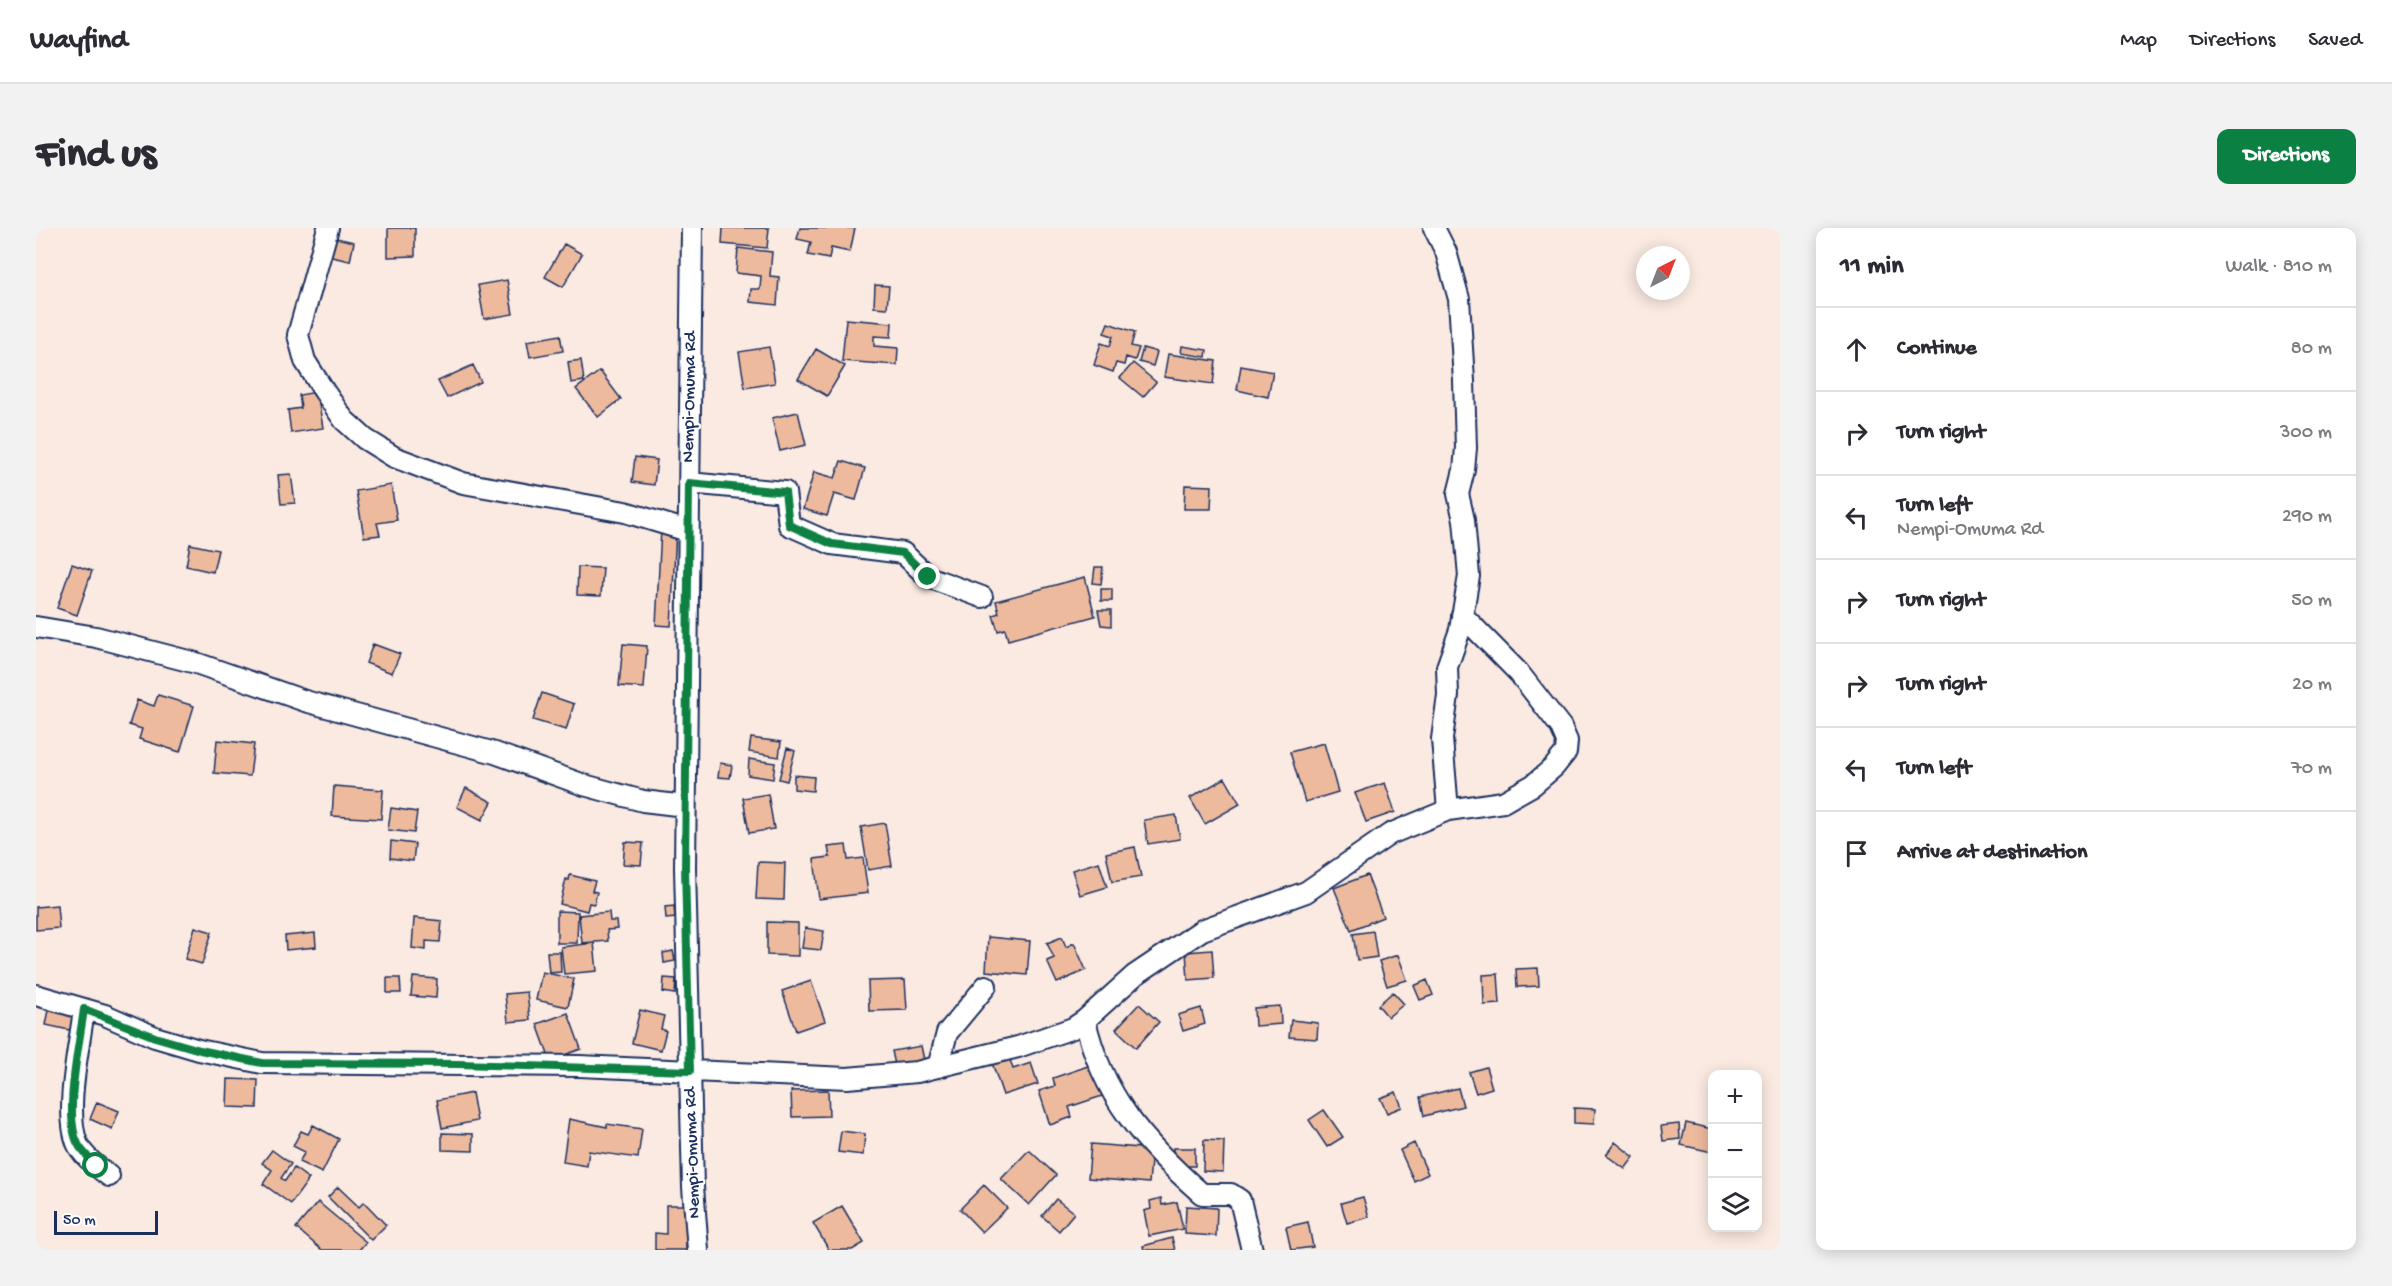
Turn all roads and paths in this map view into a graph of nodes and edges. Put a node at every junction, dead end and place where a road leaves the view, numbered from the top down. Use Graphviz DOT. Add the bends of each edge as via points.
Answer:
graph roads {
  1 [pos="328,228"];
  2 [pos="692,228"];
  3 [pos="1434,228"];
  4 [pos="689,483"];
  5 [pos="688,531"];
  6 [pos="982,597"];
  7 [pos="1462,615"];
  8 [pos="36,627"];
  9 [pos="685,806"];
  10 [pos="1448,810"];
  11 [pos="986,986"];
  12 [pos="36,995"];
  13 [pos="84,1009"];
  14 [pos="1085,1020"];
  15 [pos="938,1067"];
  16 [pos="690,1071"];
  17 [pos="110,1176"];
  18 [pos="698,1250"];
  19 [pos="1252,1250"];
  1 -- 5 [label="street" via="298,335 305,361 324,391 344,420 365,439 394,457 463,483 625,512"];
  2 -- 4 [label="street, Nempi-Omuma Rd"];
  3 -- 7 [label="street" via="1446,252 1460,299 1466,448 1458,494 1468,576"];
  4 -- 5 [label="street, Nempi-Omuma Rd"];
  4 -- 6 [label="street" via="785,492 789,525 832,544 903,553 928,577"];
  5 -- 9 [label="street, Nempi-Omuma Rd"];
  7 -- 10 [label="street" via="1447,667 1442,739"];
  7 -- 10 [label="street" via="1519,673 1561,727 1566,752 1533,785 1503,802"];
  8 -- 9 [label="street" via="96,637 196,663 305,701 495,753 584,785 643,801"];
  9 -- 16 [label="street, Nempi-Omuma Rd"];
  10 -- 14 [label="street" via="1390,834 1306,892 1202,930 1135,975"];
  11 -- 15 [label="street" via="947,1033"];
  12 -- 13 [label="street"];
  13 -- 16 [label="street" via="155,1037 262,1063"];
  13 -- 17 [label="street" via="72,1089 77,1143"];
  14 -- 15 [label="street" via="1018,1047"];
  14 -- 19 [label="street" via="1093,1054 1138,1132 1202,1194 1231,1194 1240,1200"];
  15 -- 16 [label="street" via="847,1078"];
  16 -- 18 [label="street, Nempi-Omuma Rd"];
}
